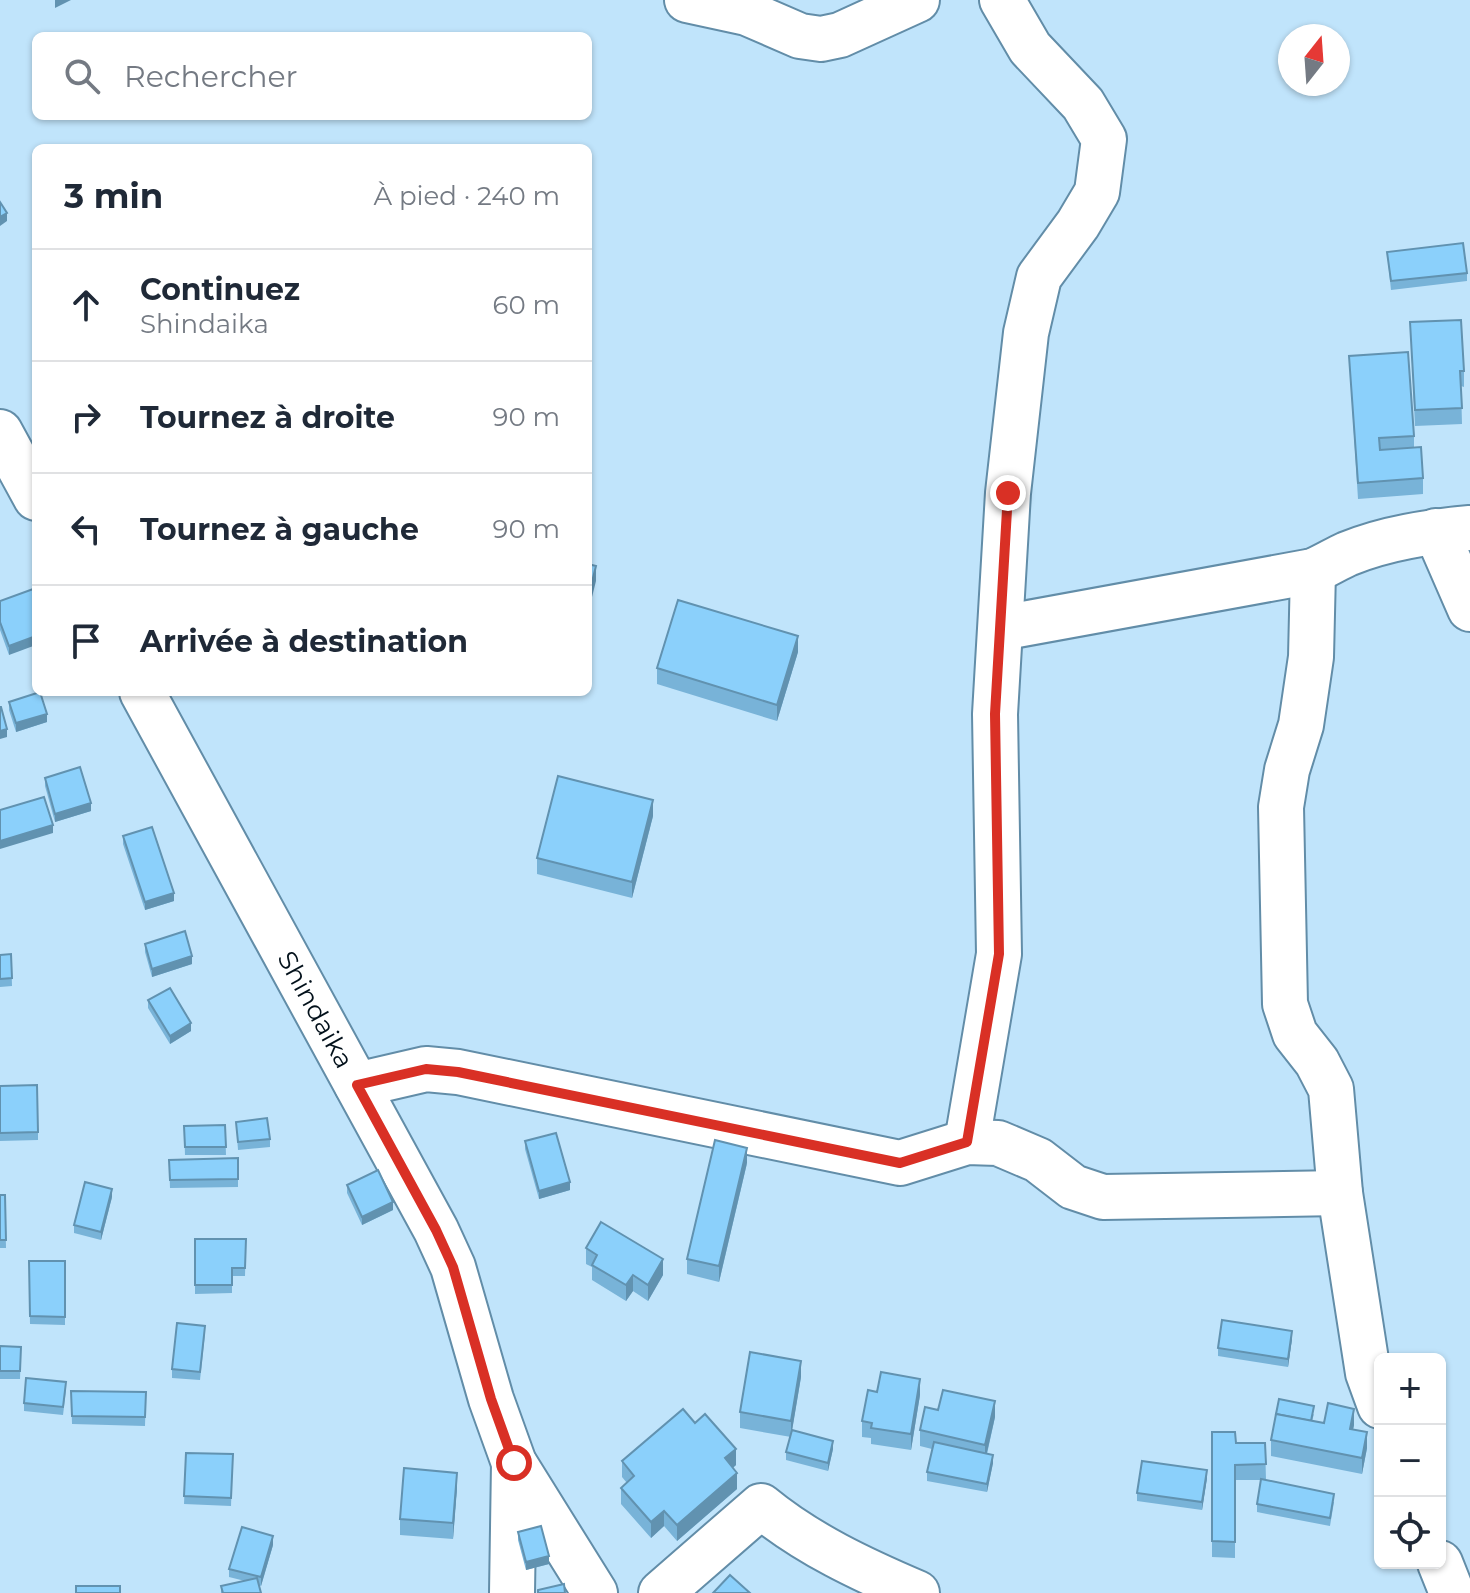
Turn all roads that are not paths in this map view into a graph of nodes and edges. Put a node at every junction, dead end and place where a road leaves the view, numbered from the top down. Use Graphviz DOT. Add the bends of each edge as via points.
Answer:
graph roads {
  1 [pos="687,0"];
  2 [pos="917,0"];
  3 [pos="1002,0"];
  4 [pos="0,432"];
  5 [pos="32,491"];
  6 [pos="1453,529"];
  7 [pos="1313,571"];
  8 [pos="1470,609"];
  9 [pos="1001,628"];
  10 [pos="144,696"];
  11 [pos="357,1085"];
  12 [pos="967,1142"];
  13 [pos="1340,1193"];
  14 [pos="1374,1390"];
  15 [pos="514,1463"];
  16 [pos="1442,1569"];
  17 [pos="512,1593"];
  18 [pos="595,1593"];
  19 [pos="661,1593"];
  20 [pos="917,1593"];
  21 [pos="1452,1593"];
  1 -- 2 [label="street" via="747,13 800,36 821,39"];
  3 -- 9 [label="street" via="1030,48 1083,104 1104,139 1097,192 1039,277 1026,333 1008,493"];
  4 -- 5 [label="street"];
  6 -- 7 [label="street" via="1387,541"];
  6 -- 8 [label="street"];
  7 -- 9 [label="street"];
  7 -- 13 [label="street" via="1311,657 1281,807 1285,1004 1295,1034 1331,1089"];
  9 -- 12 [label="street" via="995,714 999,954"];
  10 -- 11 [label="street, Shindaika"];
  11 -- 12 [label="street" via="426,1069 458,1072 900,1163"];
  11 -- 15 [label="street, Shindaika" via="453,1267"];
  12 -- 13 [label="street" via="998,1143 1038,1160 1073,1187 1103,1197"];
  13 -- 14 [label="street"];
  15 -- 17 [label="street"];
  15 -- 18 [label="street, Shindaika"];
  16 -- 21 [label="street"];
  19 -- 20 [label="street" via="761,1506 844,1560"];
}
